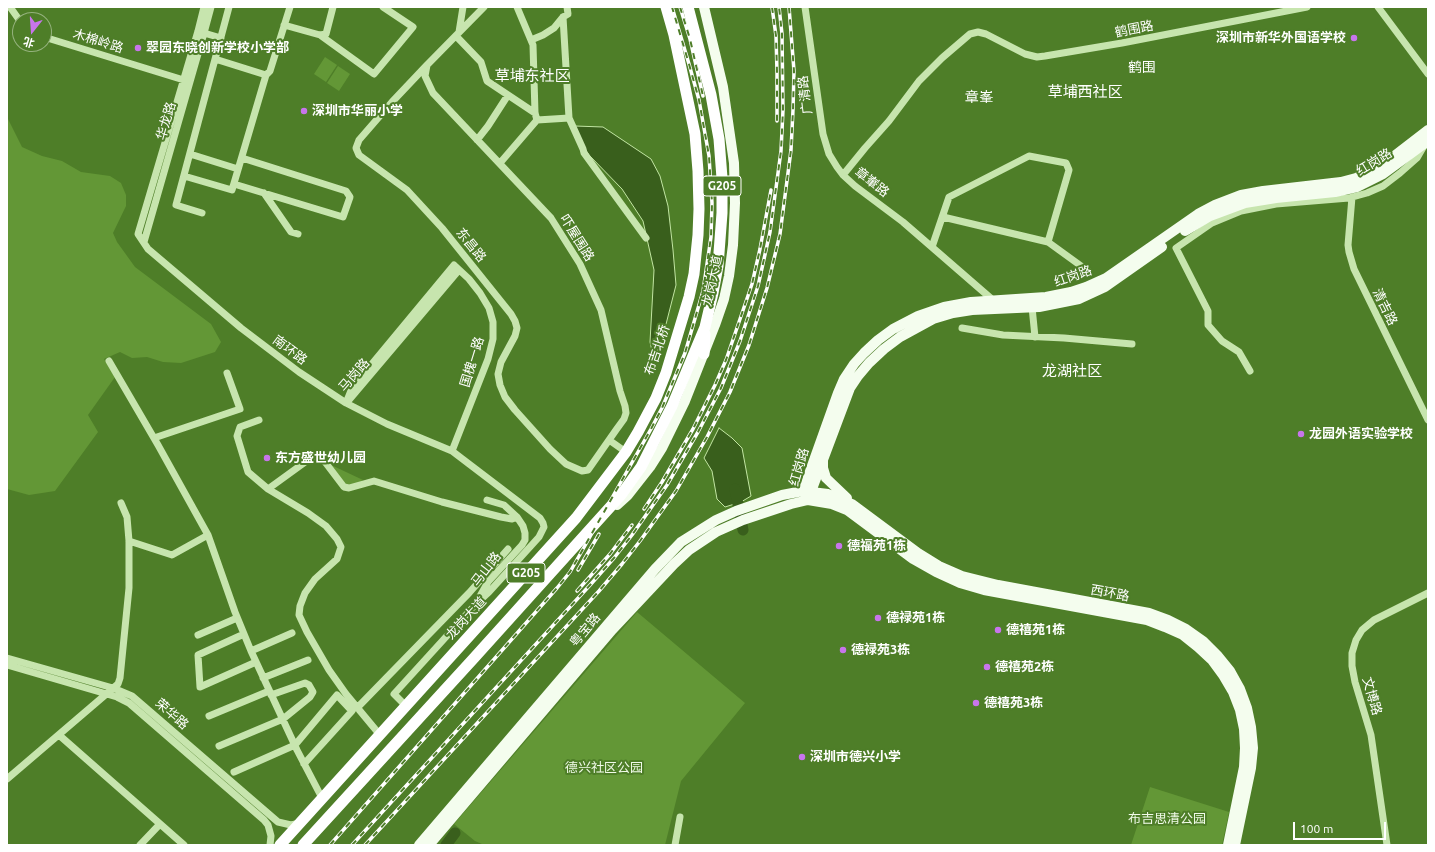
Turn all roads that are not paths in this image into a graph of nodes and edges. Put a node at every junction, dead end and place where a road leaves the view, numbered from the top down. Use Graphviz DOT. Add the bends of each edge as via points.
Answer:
graph roads {
  1 [pos="204,7"];
  2 [pos="211,7"];
  3 [pos="228,7"];
  4 [pos="290,7"];
  5 [pos="333,7"];
  6 [pos="383,7"];
  7 [pos="463,7"];
  8 [pos="484,7"];
  9 [pos="517,7"];
  10 [pos="567,7"];
  11 [pos="667,7"];
  12 [pos="688,7"];
  13 [pos="704,7"];
  14 [pos="806,7"];
  15 [pos="1307,7"];
  16 [pos="1378,7"];
  17 [pos="564,17"];
  18 [pos="284,25"];
  19 [pos="204,33"];
  20 [pos="457,34"];
  21 [pos="970,34"];
  22 [pos="320,35"];
  23 [pos="221,38"];
  24 [pos="52,39"];
  25 [pos="530,40"];
  26 [pos="215,59"];
  27 [pos="427,65"];
  28 [pos="1428,74"];
  29 [pos="266,75"];
  30 [pos="187,81"];
  31 [pos="508,95"];
  32 [pos="536,117"];
  33 [pos="569,118"];
  34 [pos="1428,130"];
  35 [pos="477,140"];
  36 [pos="1427,144"];
  37 [pos="190,154"];
  38 [pos="242,158"];
  39 [pos="500,164"];
  40 [pos="238,169"];
  41 [pos="843,175"];
  42 [pos="184,176"];
  43 [pos="234,184"];
  44 [pos="264,193"];
  45 [pos="1352,197"];
  46 [pos="202,213"];
  47 [pos="943,216"];
  48 [pos="138,234"];
  49 [pos="298,234"];
  50 [pos="646,238"];
  51 [pos="144,242"];
  52 [pos="1048,242"];
  53 [pos="932,248"];
  54 [pos="457,267"];
  55 [pos="1088,271"];
  56 [pos="994,301"];
  57 [pos="1032,307"];
  58 [pos="685,312"];
  59 [pos="705,327"];
  60 [pos="962,328"];
  61 [pos="1035,336"];
  62 [pos="1132,344"];
  63 [pos="704,354"];
  64 [pos="109,361"];
  65 [pos="1250,371"];
  66 [pos="227,373"];
  67 [pos="656,398"];
  68 [pos="346,404"];
  69 [pos="259,420"];
  70 [pos="1428,420"];
  71 [pos="154,438"];
  72 [pos="609,440"];
  73 [pos="452,451"];
  74 [pos="626,452"];
  75 [pos="824,457"];
  76 [pos="566,464"];
  77 [pos="268,490"];
  78 [pos="807,494"];
  79 [pos="487,500"];
  80 [pos="121,503"];
  81 [pos="859,508"];
  82 [pos="517,517"];
  83 [pos="594,526"];
  84 [pos="208,535"];
  85 [pos="129,541"];
  86 [pos="508,549"];
  87 [pos="1428,593"];
  88 [pos="475,605"];
  89 [pos="237,618"];
  90 [pos="292,633"];
  91 [pos="244,634"];
  92 [pos="198,635"];
  93 [pos="251,651"];
  94 [pos="7,658"];
  95 [pos="308,660"];
  96 [pos="256,662"];
  97 [pos="7,665"];
  98 [pos="263,678"];
  99 [pos="113,688"];
  100 [pos="270,693"];
  101 [pos="106,694"];
  102 [pos="406,706"];
  103 [pos="357,708"];
  104 [pos="209,716"];
  105 [pos="283,719"];
  106 [pos="59,735"];
  107 [pos="380,735"];
  108 [pos="295,745"];
  109 [pos="220,746"];
  110 [pos="304,764"];
  111 [pos="234,772"];
  112 [pos="7,779"];
  113 [pos="322,798"];
  114 [pos="680,817"];
  115 [pos="300,823"];
  116 [pos="160,824"];
  117 [pos="140,845"];
  118 [pos="184,845"];
  119 [pos="270,845"];
  120 [pos="280,845"];
  121 [pos="303,845"];
  122 [pos="419,845"];
  123 [pos="429,845"];
  124 [pos="676,845"];
  125 [pos="1228,845"];
  126 [pos="1235,845"];
  127 [pos="1387,845"];
  1 -- 30 [label="street, 华龙路"];
  2 -- 19 [label="street, 华龙路"];
  3 -- 23 [label="street"];
  4 -- 18 [label="street"];
  5 -- 22 [label="street" via="326,34"];
  6 -- 22 [label="street" via="413,27 374,74"];
  7 -- 20 [label="street"];
  8 -- 20 [label="street"];
  9 -- 25 [label="street"];
  10 -- 17 [label="street" via="568,14"];
  11 -- 58 [label="highway, 龙岗大道 / G205" via="693,127 699,178 694,274"];
  12 -- 59 [label="highway, 龙岗大道 / G205" via="711,95 719,140 722,178 718,266"];
  13 -- 63 [label="main road, 龙岗大道" via="727,109 734,163 735,203 727,287"];
  14 -- 41 [label="street, 广清路" via="823,134 829,154"];
  15 -- 21 [label="street, 鹤围路" via="1122,44 1037,57 1025,54 986,34"];
  16 -- 28 [label="street"];
  17 -- 25 [label="street" via="544,36"];
  17 -- 33 [label="street"];
  18 -- 22 [label="street"];
  18 -- 29 [label="street" via="270,71"];
  19 -- 23 [label="street"];
  19 -- 30 [label="street, 华龙路"];
  20 -- 27 [label="street"];
  20 -- 31 [label="street" via="481,62 487,81"];
  21 -- 41 [label="street, 章輋路" via="919,81"];
  23 -- 26 [label="street"];
  24 -- 30 [label="street, 木棉岭路"];
  25 -- 32 [label="street" via="533,45"];
  26 -- 29 [label="street"];
  26 -- 37 [label="street"];
  27 -- 35 [label="street, 吓屋围路" via="425,76 433,93"];
  27 -- 76 [label="street, 东昌路" via="359,140 356,148 359,155 407,190 442,228 511,314 517,328 501,362 498,374 500,385 515,410"];
  29 -- 38 [label="street"];
  30 -- 48 [label="street, 华龙路"];
  30 -- 51 [label="street, 华龙路"];
  31 -- 32 [label="street"];
  31 -- 35 [label="street"];
  32 -- 33 [label="street"];
  32 -- 39 [label="street"];
  33 -- 50 [label="street" via="584,153"];
  34 -- 56 [label="main road, 红岗路" via="1380,167 1356,178 1241,195 1215,205 1106,278 1086,288 1054,296"];
  35 -- 39 [label="street, 吓屋围路"];
  36 -- 45 [label="street" via="1417,158 1391,180 1372,191"];
  36 -- 57 [label="main road, 红岗路" via="1383,174 1357,187 1336,192 1266,199 1219,212 1191,227 1093,294 1064,303"];
  37 -- 40 [label="street"];
  37 -- 42 [label="street"];
  38 -- 40 [label="street"];
  38 -- 44 [label="street" via="346,191 350,197 343,217"];
  39 -- 72 [label="street, 吓屋围路" via="551,218 580,264 602,310 626,413"];
  40 -- 43 [label="street"];
  41 -- 53 [label="street, 章輋路"];
  42 -- 43 [label="street" via="232,190"];
  42 -- 46 [label="street" via="176,206"];
  43 -- 44 [label="street"];
  44 -- 49 [label="street" via="291,232"];
  45 -- 65 [label="street" via="1276,204 1241,211 1212,223 1176,248 1208,311 1208,325 1222,341 1239,352"];
  45 -- 70 [label="street, 清吉路" via="1348,245 1354,269"];
  47 -- 52 [label="street"];
  47 -- 52 [label="street" via="949,197 1029,156 1066,163 1069,170"];
  47 -- 53 [label="street"];
  48 -- 51 [label="street, 南环路"];
  51 -- 68 [label="street, 南环路" via="148,249 241,328"];
  52 -- 55 [label="street"];
  53 -- 56 [label="street, 章輋路"];
  54 -- 68 [label="street, 马岗路"];
  54 -- 73 [label="street, 国槐一路" via="480,293 494,322 493,339 483,373"];
  56 -- 78 [label="main road, 红岗路" via="953,305 927,312 885,334 864,352 850,369 840,388"];
  57 -- 61 [label="street"];
  57 -- 75 [label="main road, 红岗路" via="953,313 922,324 892,343 869,363 854,381"];
  58 -- 67 [label="highway, 布吉北桥 / G205"];
  59 -- 63 [label="highway"];
  59 -- 83 [label="highway, 龙岗大道 / G205" via="641,467"];
  60 -- 61 [label="street" via="1003,335"];
  61 -- 62 [label="street"];
  63 -- 83 [label="main road, 龙岗大道" via="685,401 650,467 628,495"];
  64 -- 71 [label="street"];
  66 -- 71 [label="street" via="240,409"];
  67 -- 74 [label="highway, 龙岗大道 / G205"];
  68 -- 73 [label="street, 南环路"];
  69 -- 77 [label="street" via="240,427 237,436 248,472"];
  71 -- 84 [label="street"];
  72 -- 74 [label="street"];
  72 -- 76 [label="street, 吓屋围路" via="588,470 582,471"];
  73 -- 88 [label="street, 南环路" via="540,518 543,523 543,532 539,537"];
  74 -- 102 [label="highway, 龙岗大道 / G205" via="576,518"];
  75 -- 78 [label="main road, 红岗路"];
  75 -- 81 [label="main road" via="823,468 826,478"];
  77 -- 82 [label="street" via="308,460 315,458 325,462 344,487 374,481 501,518"];
  77 -- 103 [label="street" via="326,526 341,547 337,558 315,579 305,593 299,615 328,670"];
  78 -- 81 [label="main road, 西环路" via="836,496"];
  78 -- 122 [label="main road, 粤宝路" via="782,495 758,503 716,520 681,542 655,569"];
  78 -- 123 [label="main road, 粤宝路" via="791,504 716,532 689,550 612,630"];
  78 -- 125 [label="main road, 西环路" via="848,510 913,559 960,583 984,590 1147,620 1183,635 1198,647 1212,660 1227,681 1240,710 1244,728 1244,767"];
  79 -- 82 [label="street, 马山路" via="504,505"];
  80 -- 85 [label="street" via="127,517"];
  81 -- 126 [label="main road, 西环路" via="918,553 962,576 1149,613 1186,629 1203,641 1230,671 1240,689 1251,728 1251,768"];
  82 -- 88 [label="street, 马山路" via="523,526 525,540 488,582"];
  83 -- 121 [label="highway, 龙岗大道 / G205"];
  84 -- 85 [label="street" via="172,555"];
  84 -- 89 [label="street"];
  85 -- 99 [label="street" via="128,588 120,678"];
  86 -- 103 [label="street" via="469,593"];
  87 -- 127 [label="street, 文博路" via="1374,620 1362,630 1352,653 1355,682 1371,735"];
  88 -- 102 [label="street, 马山路" via="394,694"];
  89 -- 91 [label="street"];
  89 -- 92 [label="street"];
  90 -- 93 [label="street"];
  91 -- 93 [label="street"];
  91 -- 96 [label="street" via="198,655 200,687"];
  93 -- 96 [label="street"];
  94 -- 99 [label="street, 荣华路"];
  95 -- 98 [label="street"];
  96 -- 98 [label="street"];
  97 -- 101 [label="street, 荣华路"];
  98 -- 100 [label="street"];
  99 -- 101 [label="street"];
  99 -- 115 [label="street, 荣华路" via="132,696 278,822 291,825"];
  100 -- 104 [label="street"];
  100 -- 105 [label="street"];
  100 -- 105 [label="street" via="304,683 309,685 313,692"];
  101 -- 106 [label="street"];
  101 -- 119 [label="street, 荣华路" via="129,703 264,820 271,836"];
  102 -- 107 [label="highway, 龙岗大道 / G205"];
  103 -- 107 [label="street"];
  105 -- 108 [label="street"];
  105 -- 109 [label="street"];
  106 -- 112 [label="street"];
  106 -- 116 [label="street"];
  107 -- 113 [label="highway, 龙岗大道 / G205"];
  108 -- 110 [label="street"];
  108 -- 110 [label="street" via="337,695 352,711"];
  108 -- 111 [label="street"];
  110 -- 113 [label="street"];
  113 -- 115 [label="highway, 龙岗大道 / G205"];
  114 -- 124 [label="street"];
  115 -- 120 [label="highway, 龙岗大道 / G205"];
  116 -- 117 [label="street"];
  116 -- 118 [label="street"];
}
